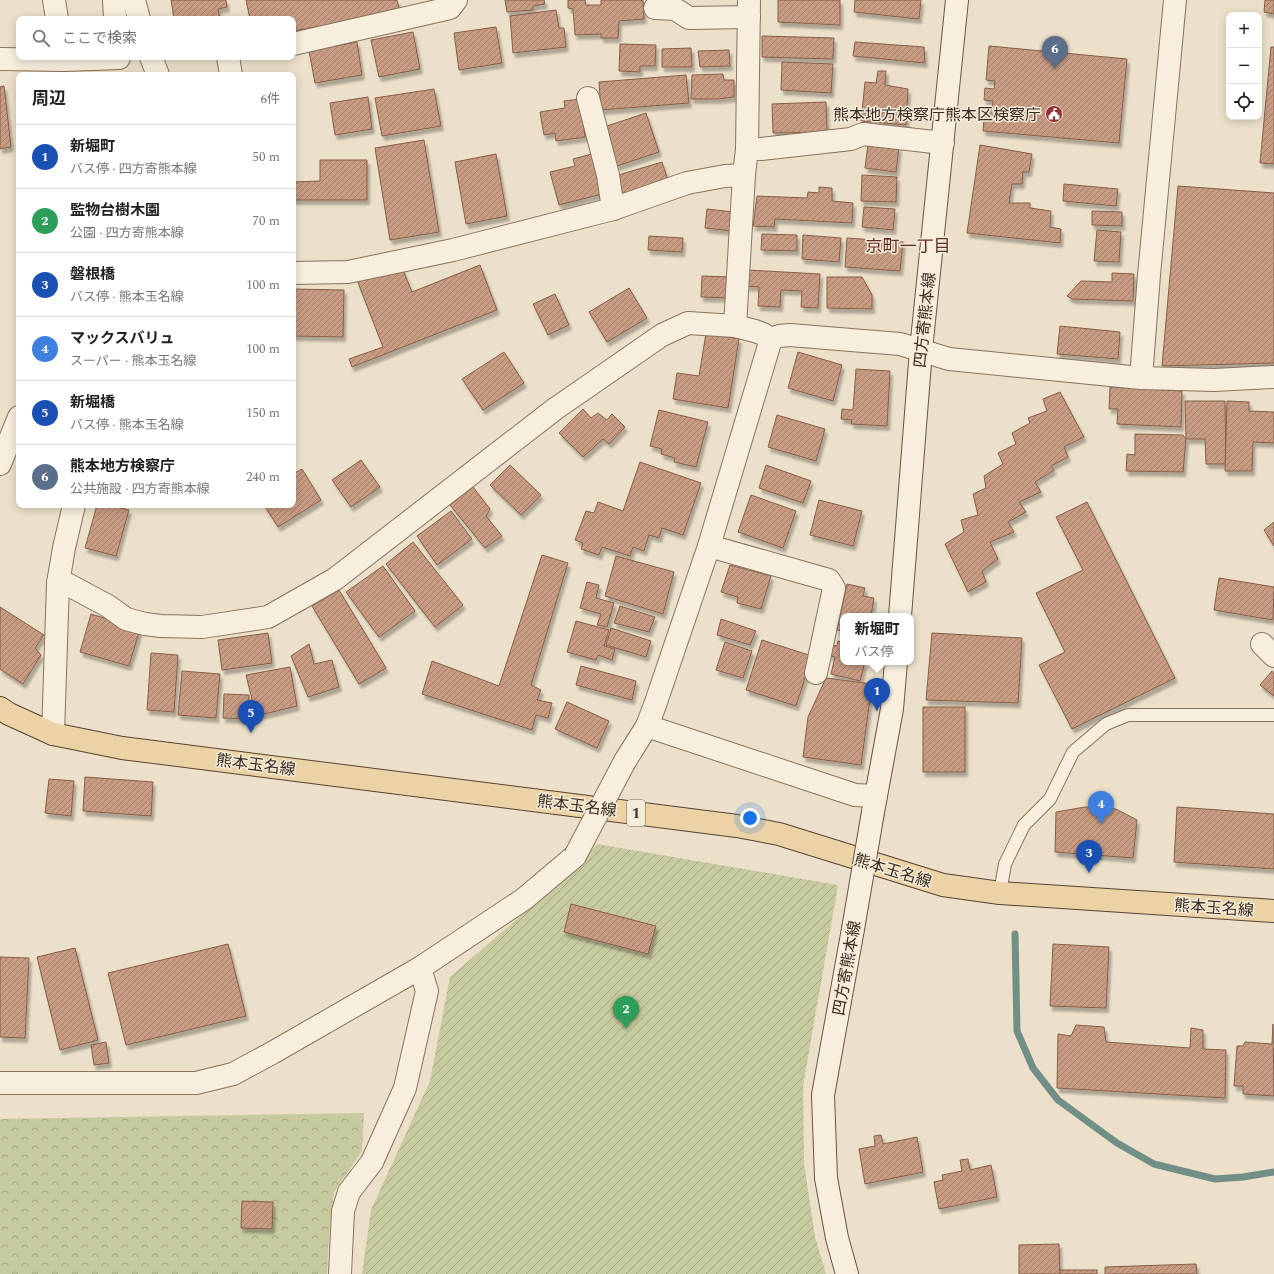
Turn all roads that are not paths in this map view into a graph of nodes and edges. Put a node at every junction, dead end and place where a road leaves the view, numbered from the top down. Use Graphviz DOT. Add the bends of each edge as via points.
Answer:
graph roads {
  1 [pos="54,0"];
  2 [pos="114,0"];
  3 [pos="134,0"];
  4 [pos="456,0"];
  5 [pos="957,0"];
  6 [pos="1175,0"];
  7 [pos="655,8"];
  8 [pos="749,9"];
  9 [pos="57,16"];
  10 [pos="115,16"];
  11 [pos="138,16"];
  12 [pos="296,43"];
  13 [pos="0,59"];
  14 [pos="16,59"];
  15 [pos="87,60"];
  16 [pos="152,60"];
  17 [pos="228,60"];
  18 [pos="119,63"];
  19 [pos="157,72"];
  20 [pos="230,72"];
  21 [pos="588,98"];
  22 [pos="943,143"];
  23 [pos="747,149"];
  24 [pos="744,175"];
  25 [pos="613,209"];
  26 [pos="296,273"];
  27 [pos="735,326"];
  28 [pos="770,339"];
  29 [pos="921,350"];
  30 [pos="1274,377"];
  31 [pos="1141,378"];
  32 [pos="16,424"];
  33 [pos="0,464"];
  34 [pos="73,508"];
  35 [pos="708,546"];
  36 [pos="58,583"];
  37 [pos="900,613"];
  38 [pos="896,665"];
  39 [pos="816,673"];
  40 [pos="1274,715"];
  41 [pos="3,716"];
  42 [pos="647,726"];
  43 [pos="53,734"];
  44 [pos="875,804"];
  45 [pos="1000,892"];
  46 [pos="1274,911"];
  47 [pos="420,968"];
  48 [pos="0,1083"];
  49 [pos="340,1274"];
  50 [pos="847,1274"];
  1 -- 9 [label="street"];
  2 -- 10 [label="street"];
  3 -- 11 [label="street"];
  4 -- 12 [label="street" via="450,8"];
  5 -- 22 [label="street, 四方寄熊本線"];
  6 -- 31 [label="street"];
  7 -- 8 [label="street" via="675,9 689,18"];
  8 -- 23 [label="street"];
  13 -- 14 [label="street"];
  15 -- 18 [label="street"];
  16 -- 19 [label="street"];
  17 -- 20 [label="street"];
  21 -- 25 [label="street" via="608,175"];
  22 -- 23 [label="street" via="863,134 851,139"];
  22 -- 29 [label="street, 四方寄熊本線"];
  23 -- 24 [label="street"];
  24 -- 25 [label="street" via="687,183"];
  24 -- 27 [label="street"];
  25 -- 26 [label="street" via="453,250 356,271"];
  27 -- 28 [label="street" via="764,334"];
  27 -- 36 [label="street" via="688,323 662,335 555,409 335,579 268,617 202,627 145,624 126,619 67,584"];
  28 -- 29 [label="street" via="790,335 900,344"];
  28 -- 35 [label="street"];
  29 -- 31 [label="street" via="950,359"];
  29 -- 37 [label="street, 四方寄熊本線"];
  30 -- 31 [label="street" via="1214,380"];
  32 -- 33 [label="street"];
  34 -- 36 [label="street"];
  35 -- 39 [label="street" via="829,580 834,588"];
  35 -- 42 [label="street"];
  36 -- 43 [label="street"];
  38 -- 44 [label="street, 四方寄熊本線" via="892,709"];
  40 -- 45 [label="lane" via="1128,715 1106,724 1073,752 1050,799 1024,825 1005,864"];
  41 -- 43 [label="main road, 熊本玉名線 / 1"];
  42 -- 44 [label="street" via="855,795"];
  42 -- 47 [label="street, bridge" via="625,761 574,856 524,899"];
  43 -- 45 [label="main road, 熊本玉名線 / 1" via="122,748 737,826 779,834 943,885"];
  44 -- 50 [label="street, 四方寄熊本線, bridge" via="823,1095 826,1178 837,1238"];
  45 -- 46 [label="main road, 熊本玉名線 / 1"];
  47 -- 48 [label="street" via="233,1074 196,1083"];
  47 -- 49 [label="street" via="427,992 405,1088 372,1162 349,1192 343,1211"];
}
